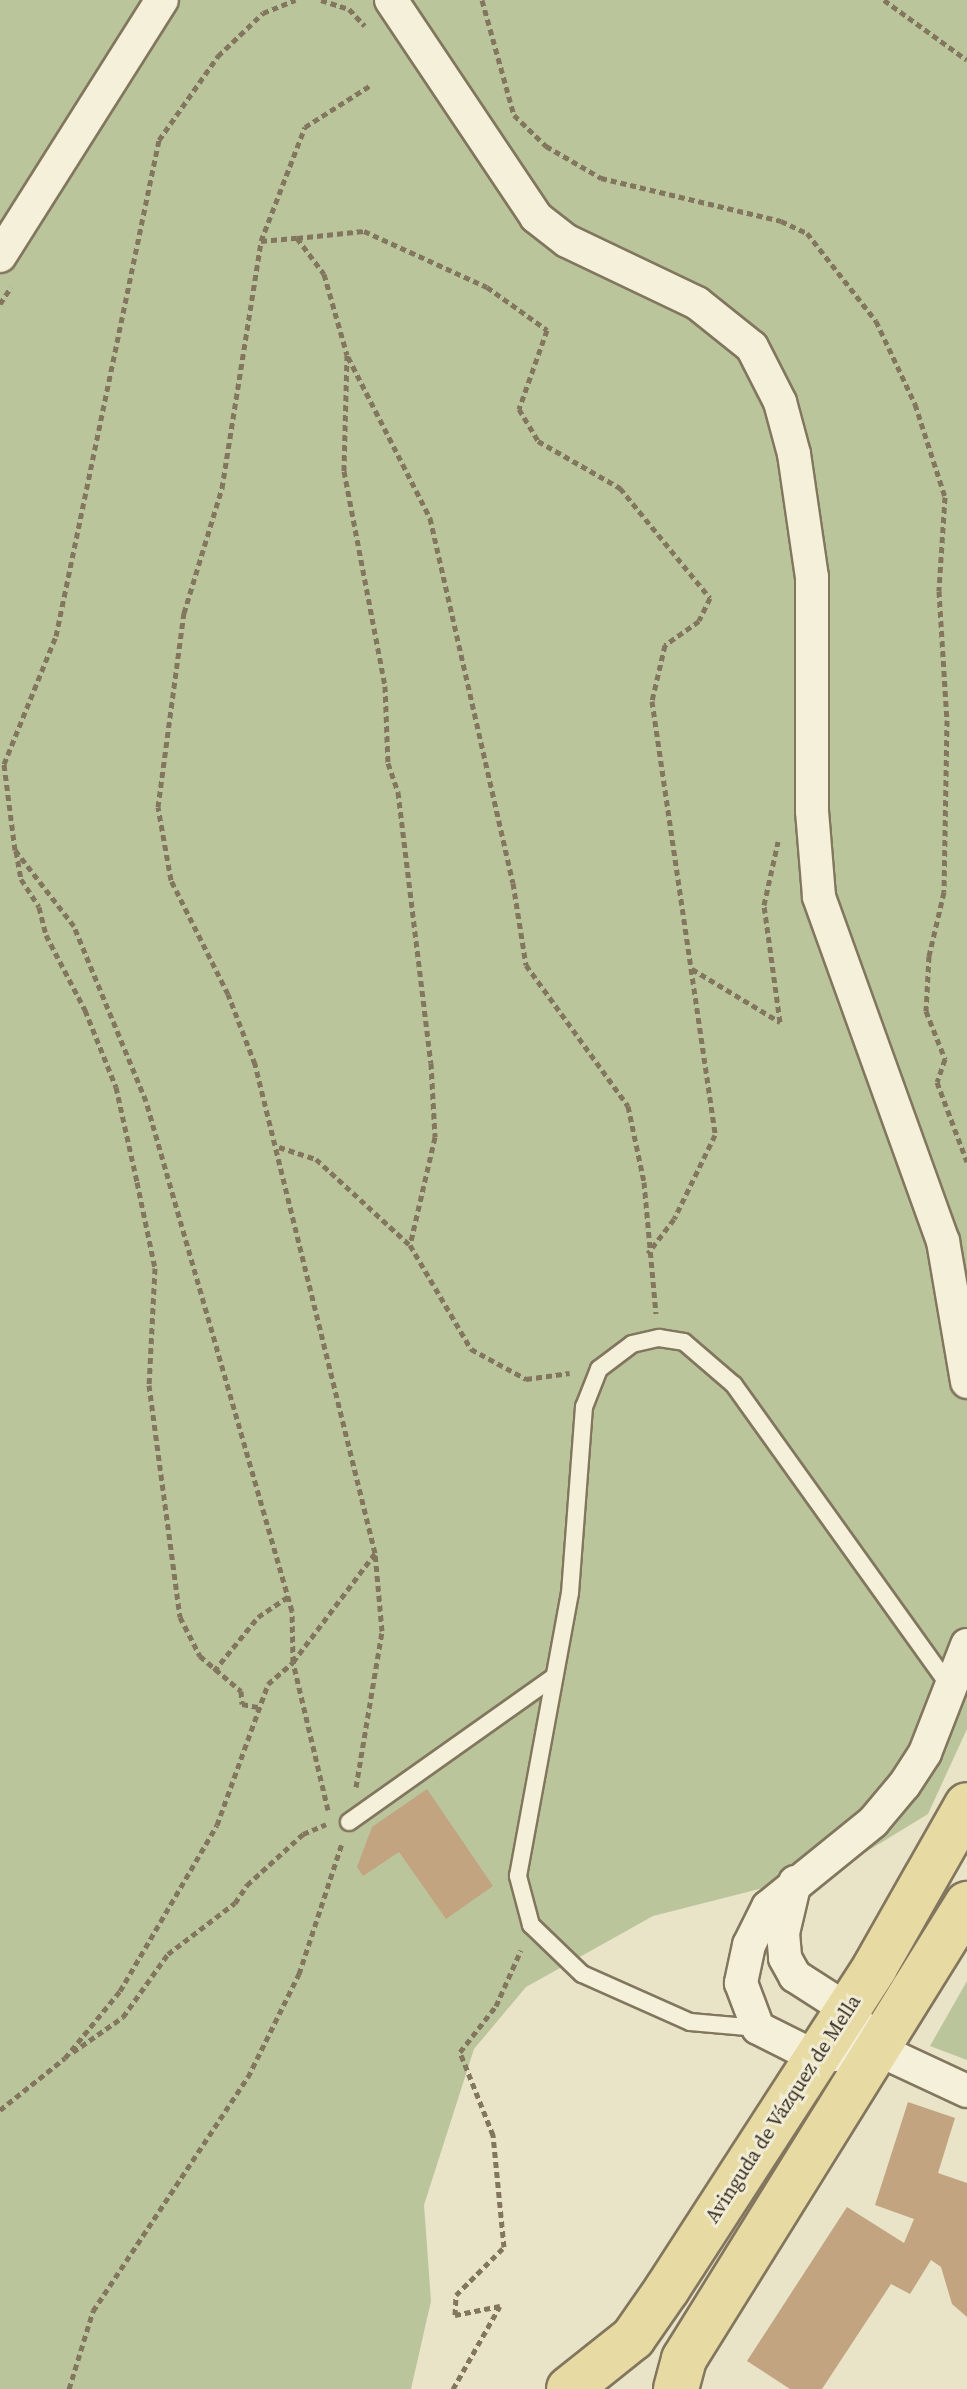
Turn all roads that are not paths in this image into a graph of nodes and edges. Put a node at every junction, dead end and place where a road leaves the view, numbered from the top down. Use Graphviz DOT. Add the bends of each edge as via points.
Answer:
graph roads {
  1 [pos="162,0"];
  2 [pos="391,0"];
  3 [pos="0,256"];
  4 [pos="967,1382"];
  5 [pos="967,1645"];
  6 [pos="554,1677"];
  7 [pos="951,1688"];
  8 [pos="967,1805"];
  9 [pos="349,1822"];
  10 [pos="954,1849"];
  11 [pos="795,1882"];
  12 [pos="967,1904"];
  13 [pos="848,2010"];
  14 [pos="758,2028"];
  15 [pos="879,2050"];
  16 [pos="816,2057"];
  17 [pos="967,2091"];
  18 [pos="569,2389"];
  19 [pos="676,2389"];
  1 -- 3 [label="street"];
  2 -- 4 [label="street" via="536,217 567,241 697,303 752,347 780,402 794,454 812,577 812,811 819,897 943,1241"];
  5 -- 7 [label="street"];
  6 -- 7 [label="lane" via="570,1593 584,1407 599,1369 632,1344 659,1338 684,1342 734,1385"];
  6 -- 9 [label="lane"];
  6 -- 14 [label="lane" via="518,1876 531,1925 582,1974 690,2022"];
  7 -- 11 [label="street" via="925,1753 904,1785 873,1822"];
  8 -- 10 [label="main road, Avinguda de Vázquez de Mella"];
  10 -- 13 [label="main road, Avinguda de Vázquez de Mella"];
  11 -- 13 [label="street" via="783,1933 785,1958 795,1976"];
  11 -- 14 [label="street" via="768,1907 749,1945 741,1983"];
  12 -- 15 [label="main road"];
  13 -- 15 [label="street"];
  13 -- 16 [label="main road, Avinguda de Vázquez de Mella"];
  14 -- 16 [label="street"];
  15 -- 16 [label="street"];
  15 -- 17 [label="street"];
  15 -- 19 [label="main road" via="684,2359"];
  16 -- 18 [label="main road, Avinguda de Vázquez de Mella" via="633,2338"];
}
